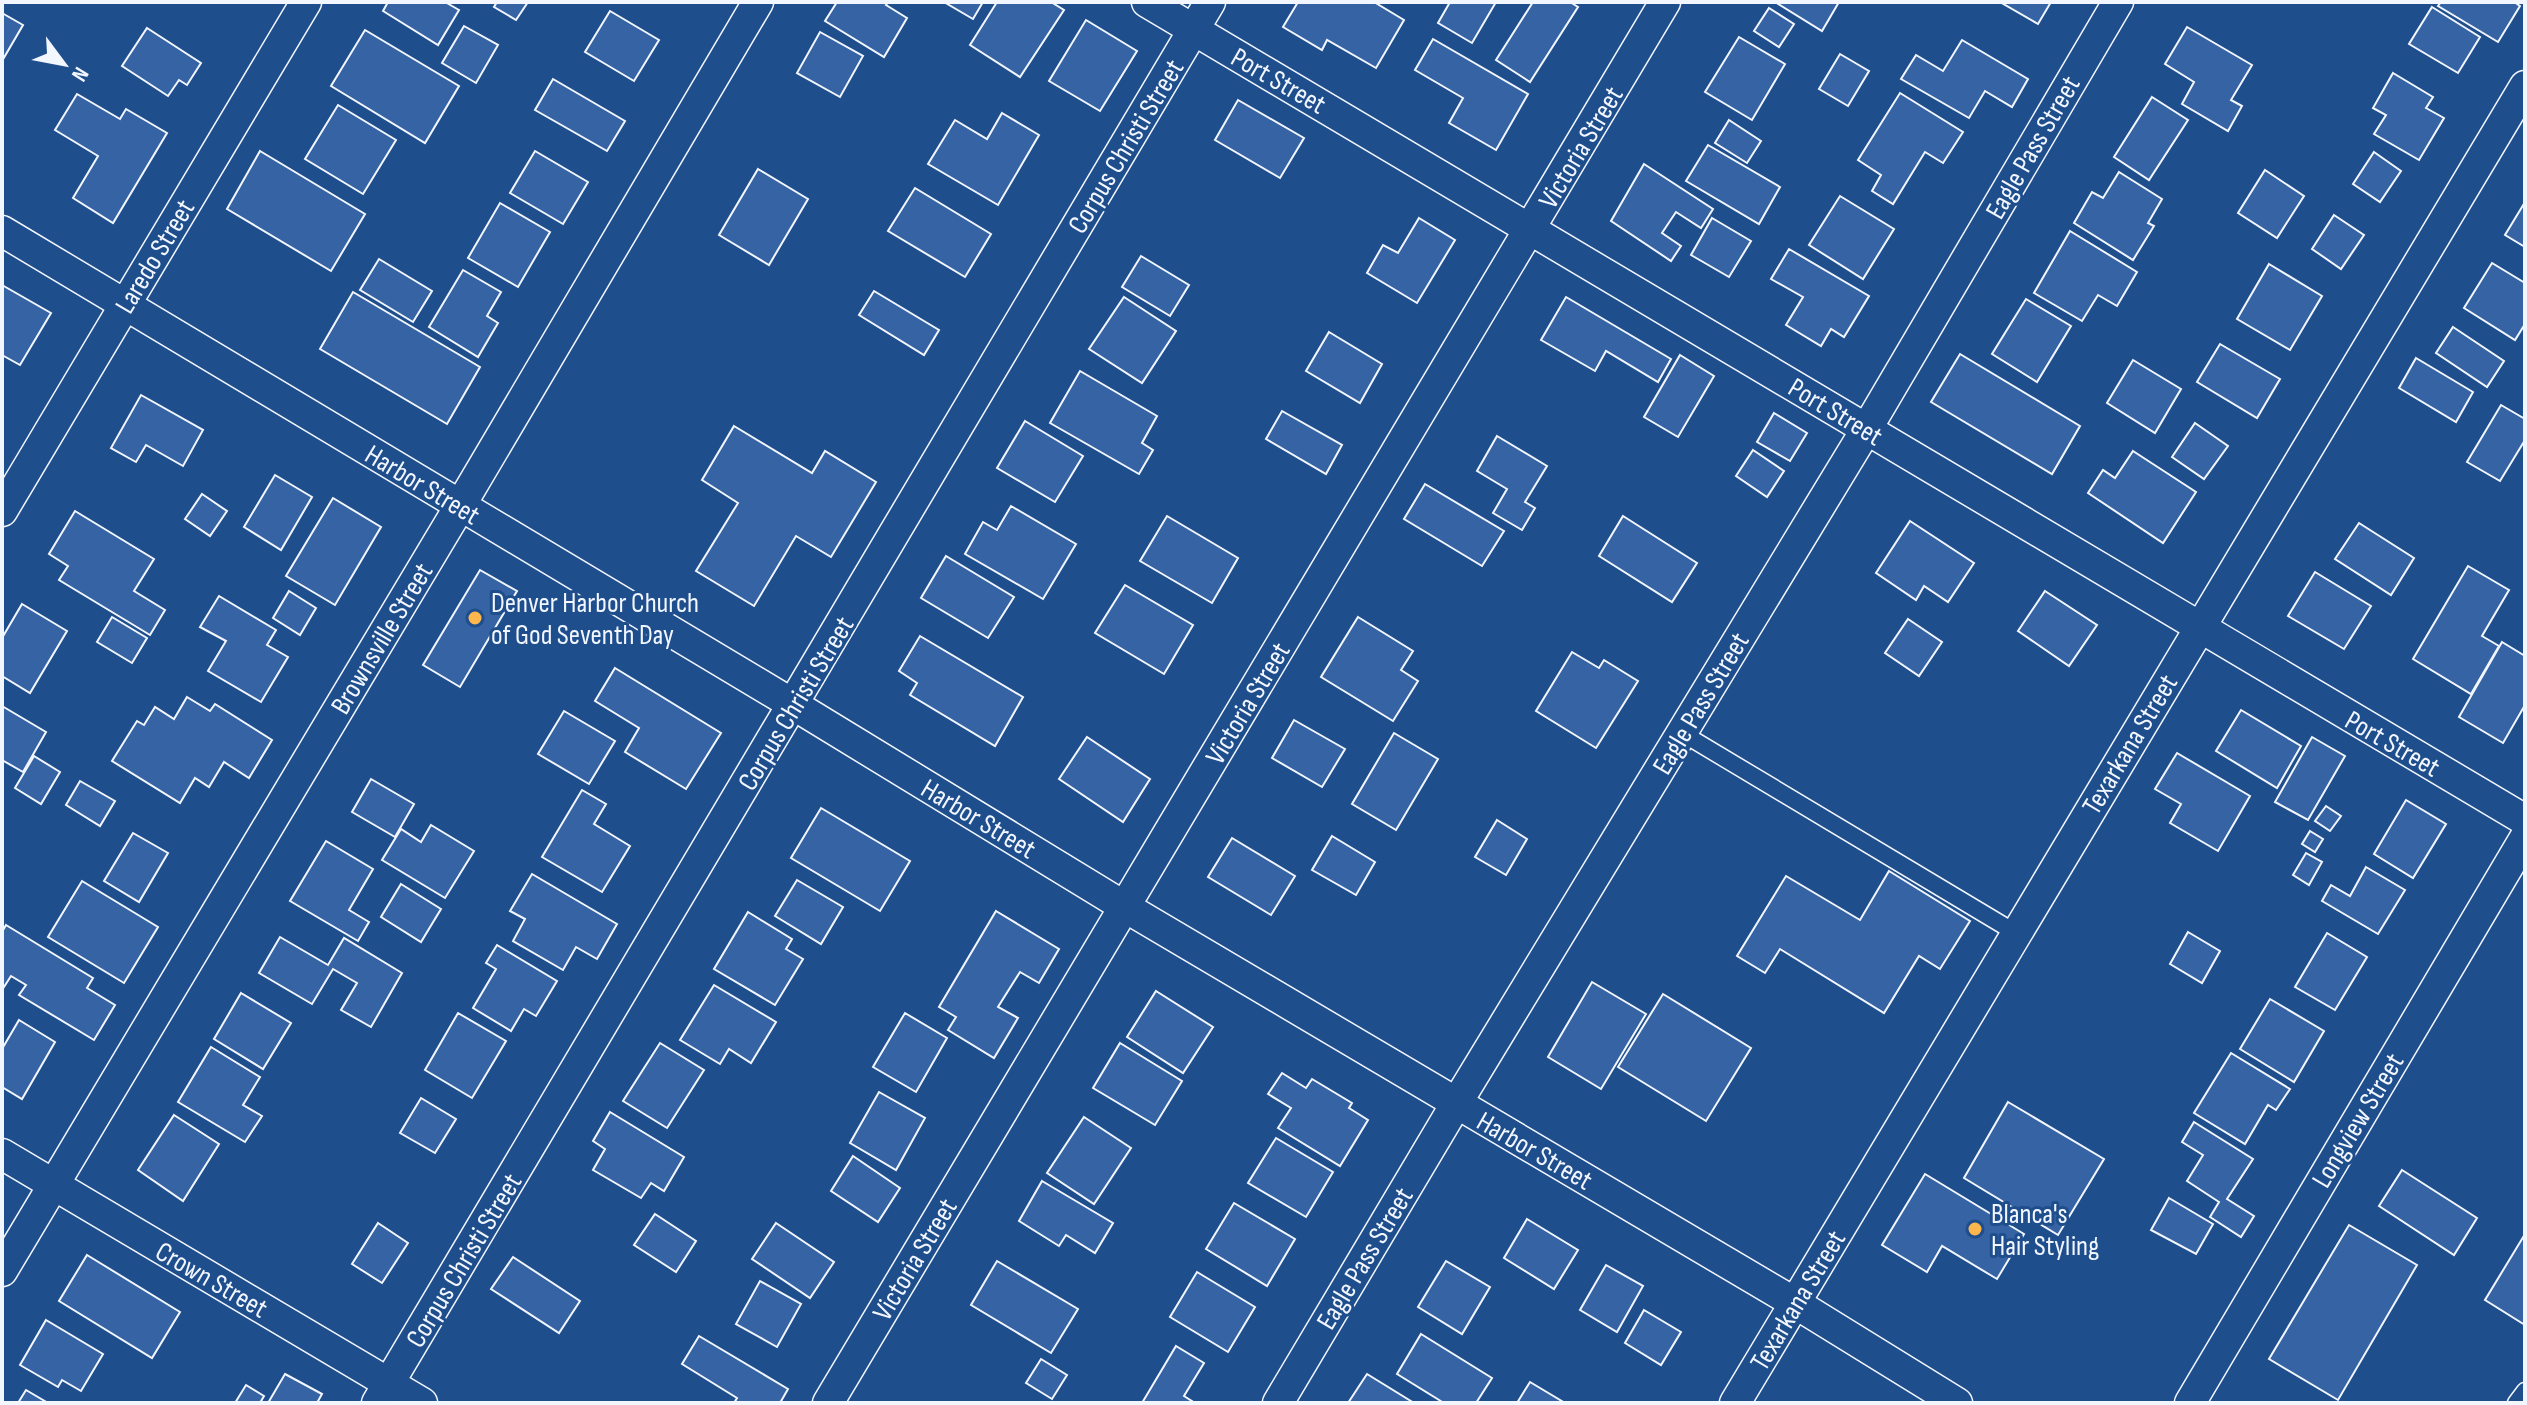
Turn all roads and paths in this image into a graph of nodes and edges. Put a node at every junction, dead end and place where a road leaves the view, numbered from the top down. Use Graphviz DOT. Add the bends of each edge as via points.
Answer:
graph roads {
  1 [pos="306,2"];
  2 [pos="758,2"];
  3 [pos="1147,2"];
  4 [pos="1210,2"];
  5 [pos="1665,2"];
  6 [pos="2118,2"];
  7 [pos="1194,30"];
  8 [pos="2525,86"];
  9 [pos="1531,228"];
  10 [pos="2,231"];
  11 [pos="125,305"];
  12 [pos="1866,430"];
  13 [pos="460,506"];
  14 [pos="2,511"];
  15 [pos="2198,628"];
  16 [pos="794,705"];
  17 [pos="1682,733"];
  18 [pos="2525,820"];
  19 [pos="2525,838"];
  20 [pos="1125,907"];
  21 [pos="2016,933"];
  22 [pos="1456,1104"];
  23 [pos="2,1154"];
  24 [pos="54,1186"];
  25 [pos="2,1271"];
  26 [pos="1795,1303"];
  27 [pos="2525,1391"];
  28 [pos="383,1393"];
  29 [pos="422,1403"];
  30 [pos="828,1403"];
  31 [pos="1278,1403"];
  32 [pos="1735,1403"];
  33 [pos="1957,1403"];
  34 [pos="2190,1403"];
  35 [pos="2516,1403"];
  1 -- 11 [label="street, Laredo Street"];
  2 -- 13 [label="street, Brownsville Street"];
  3 -- 7 [label="street, Port Street"];
  4 -- 7 [label="street, Corpus Christi Street"];
  5 -- 9 [label="street, Victoria Street"];
  6 -- 12 [label="street, Eagle Pass Street"];
  7 -- 9 [label="street, Port Street"];
  7 -- 16 [label="street, Corpus Christi Street"];
  8 -- 15 [label="street, Texarkana Street"];
  9 -- 12 [label="street, Port Street"];
  9 -- 20 [label="street, Victoria Street"];
  10 -- 11 [label="street, Harbor Street"];
  11 -- 13 [label="street, Harbor Street"];
  11 -- 14 [label="street, Laredo Street"];
  12 -- 15 [label="street, Port Street"];
  12 -- 17 [label="street, Eagle Pass Street"];
  13 -- 16 [label="street, Harbor Street"];
  13 -- 24 [label="street, Brownsville Street"];
  15 -- 18 [label="street, Port Street"];
  15 -- 21 [label="street, Texarkana Street"];
  16 -- 20 [label="street, Harbor Street"];
  16 -- 28 [label="street, Corpus Christi Street"];
  17 -- 21 [label="lane"];
  17 -- 22 [label="street, Eagle Pass Street"];
  19 -- 34 [label="street, Longview Street"];
  20 -- 22 [label="street, Harbor Street"];
  20 -- 30 [label="street, Victoria Street"];
  21 -- 26 [label="street, Texarkana Street"];
  22 -- 26 [label="street, Harbor Street"];
  22 -- 31 [label="street, Eagle Pass Street"];
  23 -- 24 [label="street, Crown Street"];
  24 -- 25 [label="street, Brownsville Street"];
  24 -- 28 [label="street, Crown Street"];
  26 -- 32 [label="street, Texarkana Street"];
  26 -- 33 [label="street, Harbor Street"];
  27 -- 35 [label="lane"];
  28 -- 29 [label="street, Crown Street"];
}
